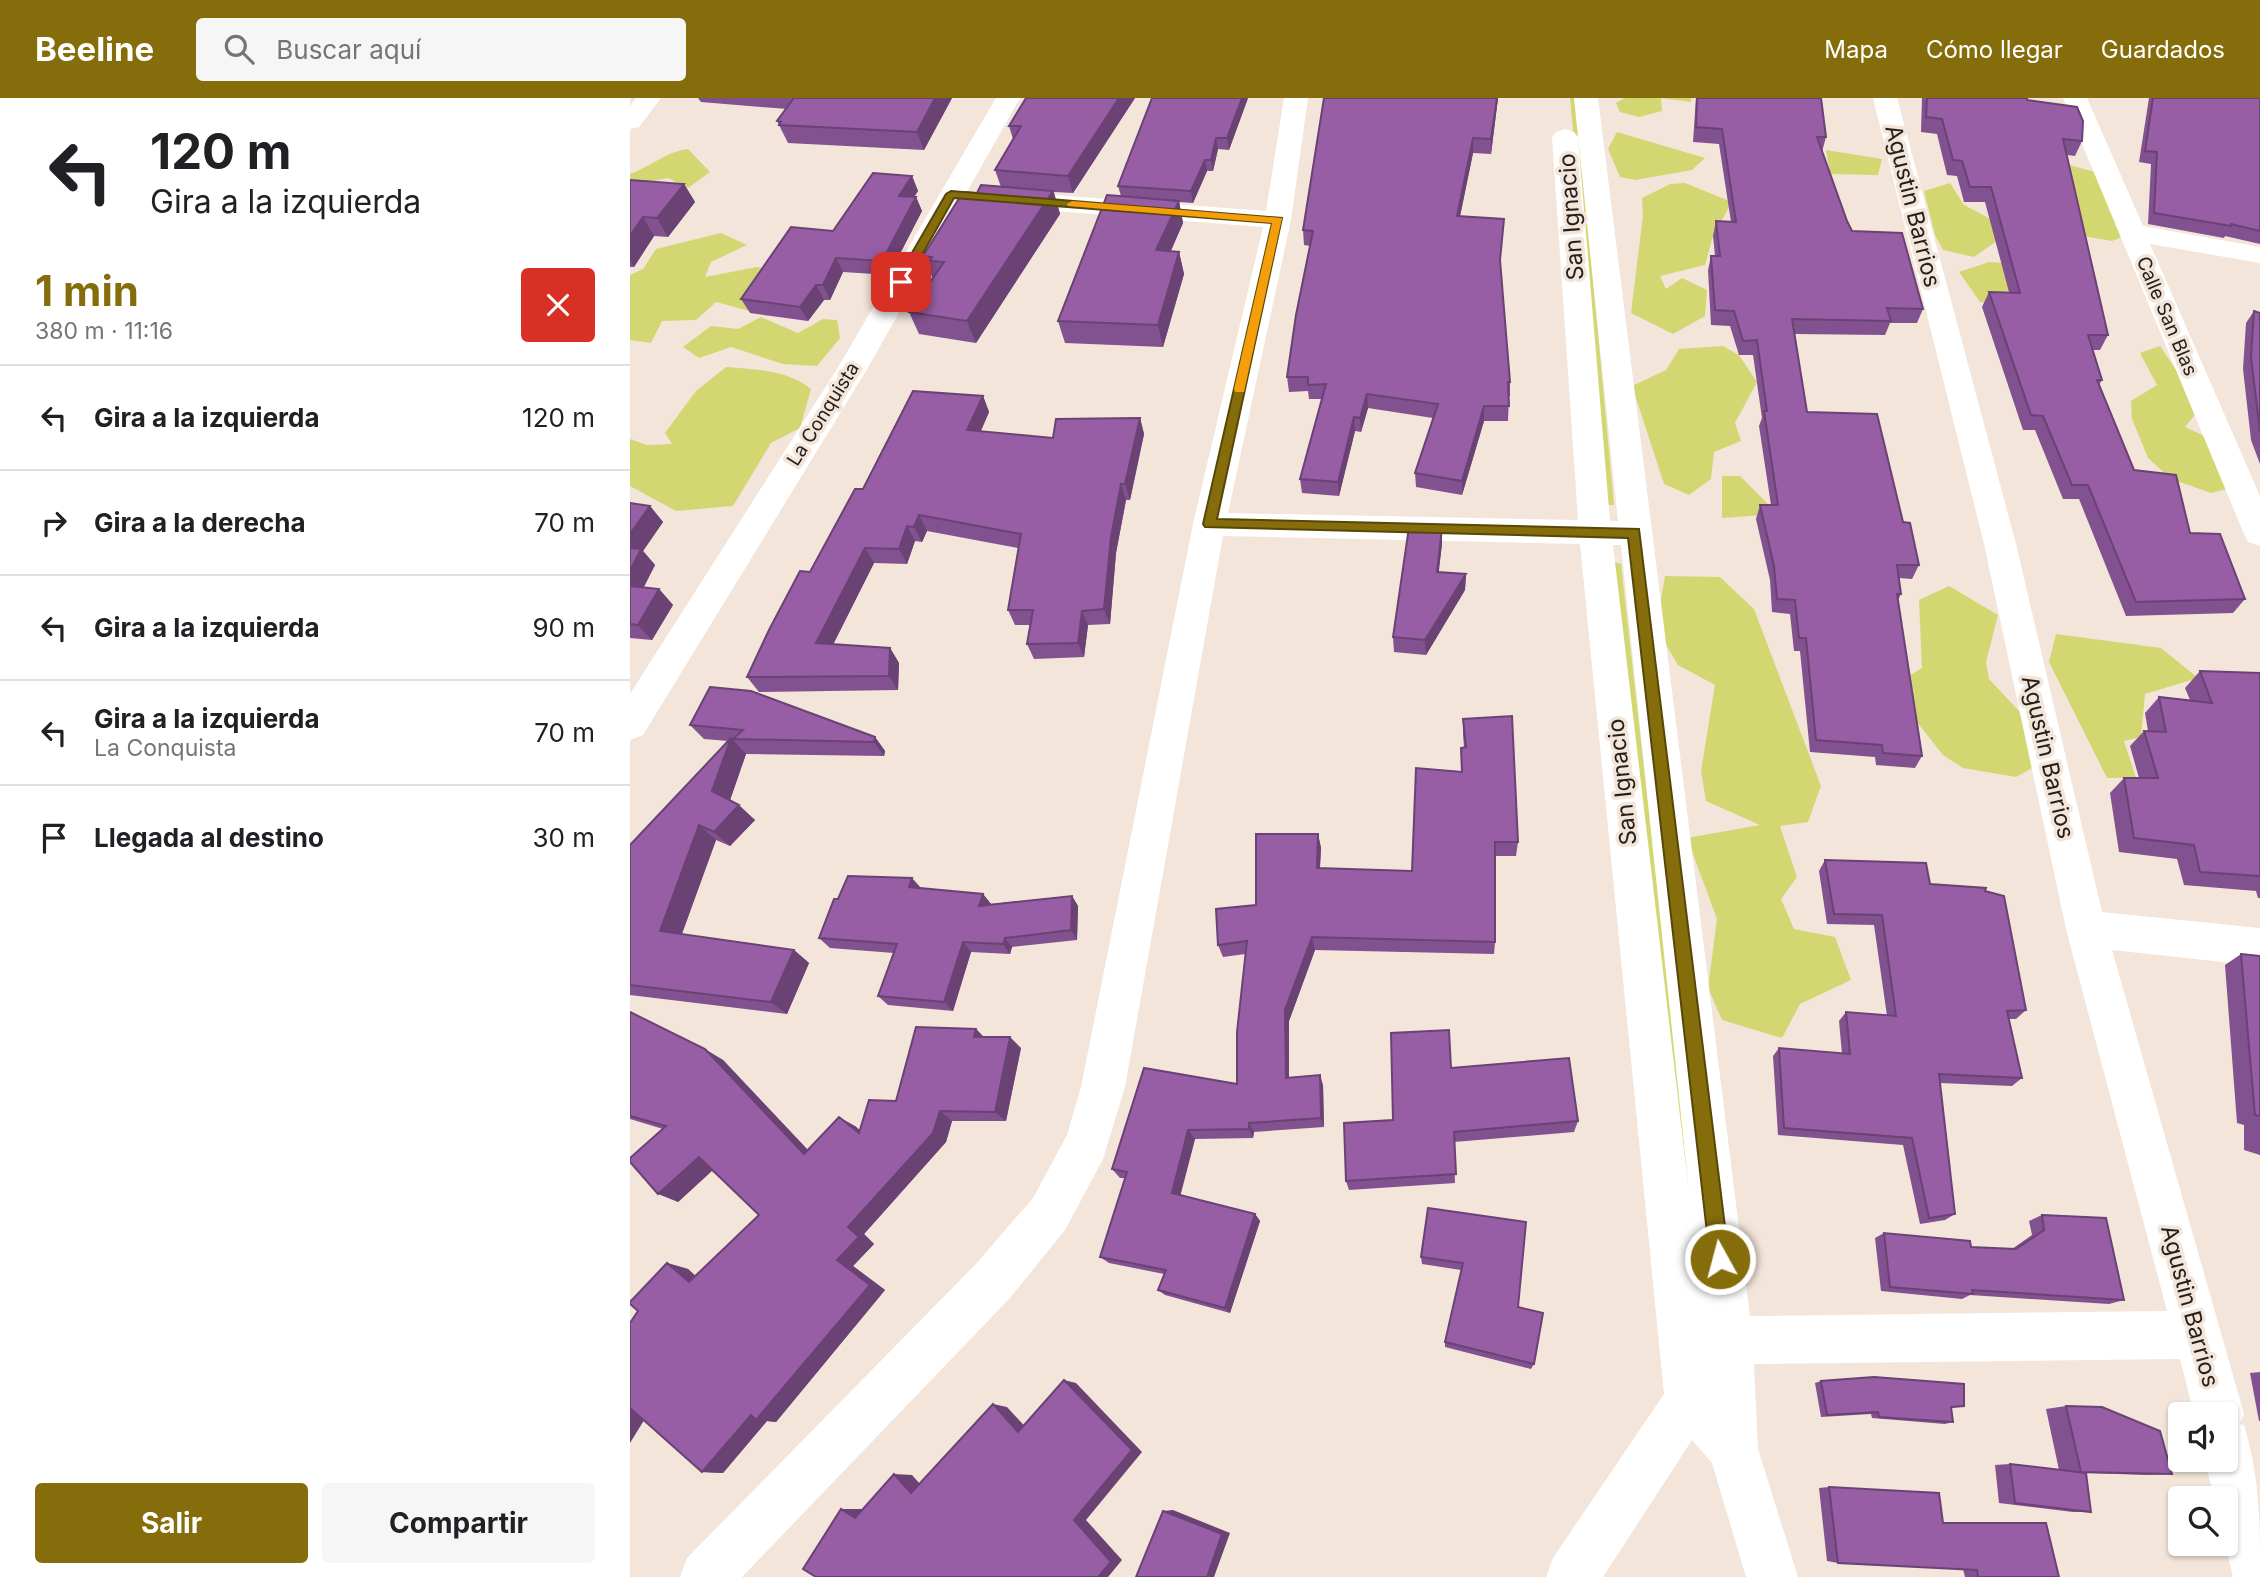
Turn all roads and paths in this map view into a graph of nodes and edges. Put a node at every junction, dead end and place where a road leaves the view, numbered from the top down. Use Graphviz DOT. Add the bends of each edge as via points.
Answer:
graph roads {
  1 [pos="649,98"];
  2 [pos="1008,98"];
  3 [pos="1296,98"];
  4 [pos="1562,98"];
  5 [pos="1586,98"];
  6 [pos="1885,98"];
  7 [pos="2075,98"];
  8 [pos="630,122"];
  9 [pos="951,194"];
  10 [pos="1278,220"];
  11 [pos="2131,232"];
  12 [pos="2260,255"];
  13 [pos="1209,524"];
  14 [pos="1595,532"];
  15 [pos="1634,533"];
  16 [pos="2260,534"];
  17 [pos="630,726"];
  18 [pos="2086,929"];
  19 [pos="2260,947"];
  20 [pos="2199,1335"];
  21 [pos="1729,1340"];
  22 [pos="1689,1398"];
  23 [pos="2216,1402"];
  24 [pos="1733,1449"];
  25 [pos="2233,1472"];
  26 [pos="706,1577"];
  27 [pos="1572,1577"];
  28 [pos="1772,1577"];
  29 [pos="2259,1577"];
  1 -- 8 [label="street"];
  2 -- 9 [label="street, La Conquista"];
  3 -- 10 [label="street"];
  4 -- 14 [label="street, San Ignacio"];
  5 -- 15 [label="street, San Ignacio"];
  6 -- 18 [label="street, Agustin Barrios" via="2000,544"];
  7 -- 11 [label="street, Calle San Blas"];
  9 -- 10 [label="street"];
  9 -- 17 [label="street, La Conquista" via="850,370"];
  10 -- 13 [label="street"];
  11 -- 12 [label="street"];
  11 -- 16 [label="street, Calle San Blas"];
  13 -- 14 [label="street"];
  13 -- 26 [label="street" via="1103,1087 1087,1143 1049,1214 992,1282"];
  14 -- 15 [label="street"];
  14 -- 22 [label="street, San Ignacio"];
  15 -- 21 [label="street, San Ignacio"];
  18 -- 19 [label="street"];
  18 -- 20 [label="street, Agustin Barrios"];
  20 -- 21 [label="street"];
  20 -- 23 [label="street, Agustin Barrios"];
  21 -- 22 [label="street"];
  21 -- 24 [label="street, San Ignacio"];
  22 -- 24 [label="street, San Ignacio"];
  22 -- 27 [label="street"];
  24 -- 28 [label="street, San Ignacio"];
  25 -- 29 [label="street"];
}
